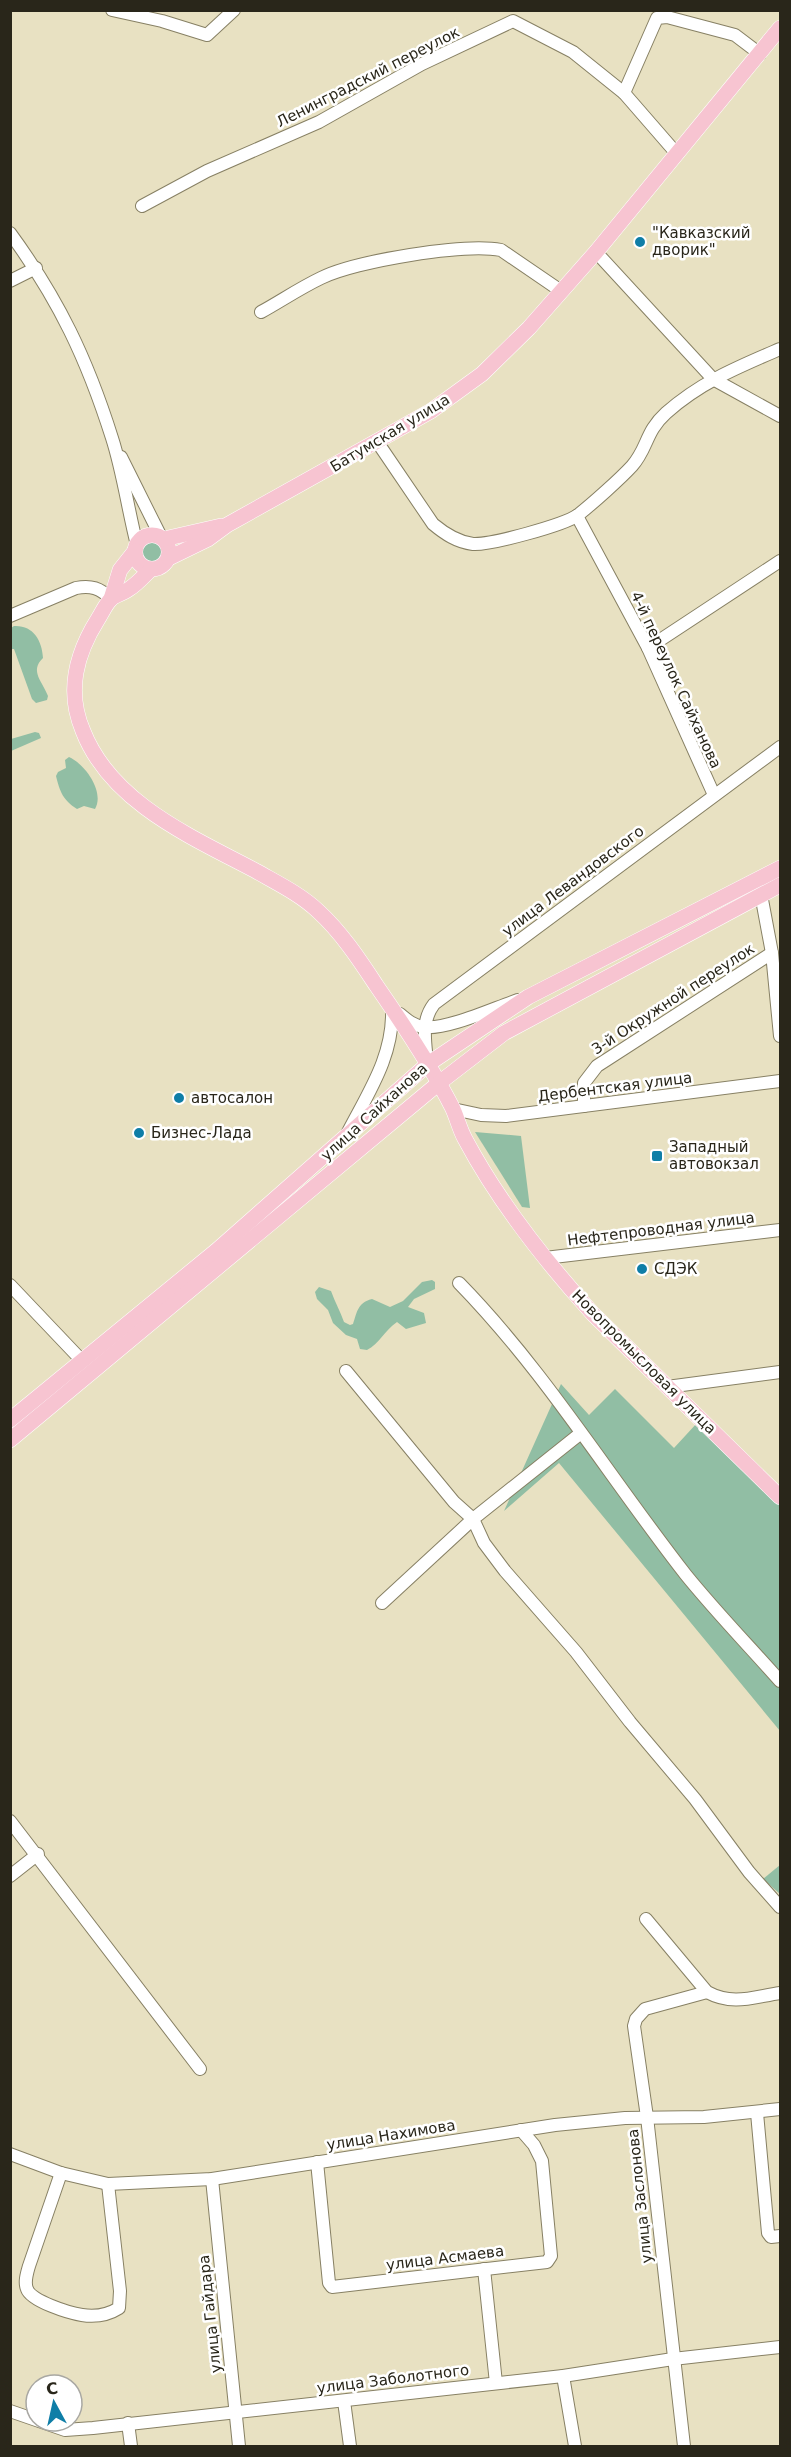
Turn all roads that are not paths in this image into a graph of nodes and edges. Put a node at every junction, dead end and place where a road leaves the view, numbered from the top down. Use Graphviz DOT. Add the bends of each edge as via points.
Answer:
graph roads {
  1 [pos="112,10"];
  2 [pos="234,10"];
  3 [pos="514,16"];
  4 [pos="780,28"];
  5 [pos="760,54"];
  6 [pos="624,93"];
  7 [pos="678,154"];
  8 [pos="141,206"];
  9 [pos="10,233"];
  10 [pos="596,252"];
  11 [pos="36,268"];
  12 [pos="10,281"];
  13 [pos="561,291"];
  14 [pos="261,312"];
  15 [pos="780,349"];
  16 [pos="713,379"];
  17 [pos="780,416"];
  18 [pos="112,440"];
  19 [pos="378,442"];
  20 [pos="577,516"];
  21 [pos="226,525"];
  22 [pos="162,538"];
  23 [pos="136,548"];
  24 [pos="169,558"];
  25 [pos="780,561"];
  26 [pos="152,569"];
  27 [pos="111,599"];
  28 [pos="10,616"];
  29 [pos="648,648"];
  30 [pos="780,747"];
  31 [pos="714,795"];
  32 [pos="780,868"];
  33 [pos="780,885"];
  34 [pos="760,887"];
  35 [pos="772,953"];
  36 [pos="528,996"];
  37 [pos="392,1007"];
  38 [pos="424,1027"];
  39 [pos="780,1036"];
  40 [pos="428,1064"];
  41 [pos="780,1081"];
  42 [pos="439,1083"];
  43 [pos="584,1106"];
  44 [pos="453,1109"];
  45 [pos="345,1137"];
  46 [pos="780,1230"];
  47 [pos="545,1258"];
  48 [pos="459,1283"];
  49 [pos="10,1285"];
  50 [pos="87,1366"];
  51 [pos="346,1371"];
  52 [pos="780,1372"];
  53 [pos="667,1387"];
  54 [pos="10,1420"];
  55 [pos="581,1433"];
  56 [pos="10,1440"];
  57 [pos="780,1497"];
  58 [pos="473,1520"];
  59 [pos="382,1603"];
  60 [pos="780,1681"];
  61 [pos="10,1821"];
  62 [pos="38,1854"];
  63 [pos="10,1876"];
  64 [pos="780,1907"];
  65 [pos="646,1919"];
  66 [pos="707,1992"];
  67 [pos="780,1993"];
  68 [pos="200,2069"];
  69 [pos="780,2109"];
  70 [pos="758,2113"];
  71 [pos="647,2117"];
  72 [pos="521,2130"];
  73 [pos="10,2154"];
  74 [pos="317,2162"];
  75 [pos="61,2173"];
  76 [pos="212,2179"];
  77 [pos="108,2184"];
  78 [pos="780,2236"];
  79 [pos="483,2269"];
  80 [pos="780,2347"];
  81 [pos="673,2359"];
  82 [pos="563,2376"];
  83 [pos="496,2383"];
  84 [pos="344,2401"];
  85 [pos="10,2411"];
  86 [pos="235,2411"];
  87 [pos="128,2423"];
  88 [pos="131,2446"];
  89 [pos="238,2446"];
  90 [pos="350,2446"];
  91 [pos="574,2446"];
  92 [pos="684,2446"];
  1 -- 2 [label="street" via="207,35"];
  3 -- 6 [label="street, Ленинградский переулок" via="573,52"];
  3 -- 8 [label="street, Ленинградский переулок" via="319,122 207,171"];
  4 -- 5 [label="main road, Батумская улица"];
  5 -- 6 [label="street" via="735,35 667,17 657,18"];
  5 -- 7 [label="main road, Батумская улица"];
  6 -- 7 [label="street, Ленинградский переулок"];
  7 -- 10 [label="main road, Батумская улица"];
  9 -- 11 [label="street"];
  10 -- 13 [label="main road, Батумская улица"];
  10 -- 16 [label="street"];
  11 -- 12 [label="street"];
  11 -- 18 [label="street" via="77,342"];
  13 -- 14 [label="street" via="501,250 459,250 338,271"];
  13 -- 19 [label="main road, Батумская улица" via="482,374 431,411"];
  15 -- 16 [label="street"];
  16 -- 17 [label="street"];
  16 -- 20 [label="street" via="654,424 632,466"];
  18 -- 22 [label="street"];
  18 -- 23 [label="street"];
  19 -- 20 [label="street" via="433,524 461,542 487,544"];
  19 -- 21 [label="main road, Батумская улица"];
  20 -- 29 [label="street, 4-й переулок Сайханова"];
  21 -- 22 [label="main road"];
  21 -- 24 [label="main road" via="208,539"];
  22 -- 23 [label="main road" via="147,536"];
  22 -- 24 [label="main road" via="169,548"];
  23 -- 26 [label="main road" via="135,556 141,566"];
  23 -- 27 [label="main road" via="120,570"];
  24 -- 26 [label="main road"];
  25 -- 29 [label="street"];
  26 -- 27 [label="main road"];
  27 -- 28 [label="street" via="103,591 86,586"];
  27 -- 37 [label="main road, Новопромысловая улица" via="81,651 73,683 78,719 94,754 121,786 157,816 274,881 319,912"];
  29 -- 31 [label="street, 4-й переулок Сайханова"];
  30 -- 31 [label="street, улица Левандовского"];
  31 -- 38 [label="street, улица Левандовского" via="434,1004"];
  32 -- 34 [label="main road, улица Сайханова"];
  33 -- 34 [label="main road, улица Сайханова"];
  34 -- 35 [label="street"];
  34 -- 36 [label="main road, улица Сайханова"];
  34 -- 42 [label="main road, улица Сайханова" via="504,1033"];
  35 -- 39 [label="street"];
  35 -- 43 [label="street, 3-й Окружной переулок" via="597,1066 584,1083"];
  36 -- 38 [label="street" via="443,1026"];
  36 -- 40 [label="main road, улица Сайханова"];
  37 -- 38 [label="street"];
  37 -- 40 [label="main road, Новопромысловая улица"];
  37 -- 45 [label="street" via="389,1047"];
  38 -- 40 [label="street"];
  40 -- 42 [label="main road, Новопромысловая улица"];
  40 -- 45 [label="main road, улица Сайханова"];
  41 -- 43 [label="street, Дербентская улица"];
  42 -- 44 [label="main road, Новопромысловая улица"];
  42 -- 50 [label="main road, улица Сайханова"];
  43 -- 44 [label="street, Дербентская улица" via="506,1116"];
  44 -- 47 [label="main road, Новопромысловая улица" via="485,1172"];
  45 -- 50 [label="main road, улица Сайханова"];
  46 -- 47 [label="street, Нефтепроводная улица"];
  47 -- 53 [label="main road, Новопромысловая улица" via="593,1314"];
  48 -- 55 [label="street" via="488,1313"];
  49 -- 50 [label="street"];
  50 -- 54 [label="main road, улица Сайханова"];
  50 -- 56 [label="main road"];
  51 -- 58 [label="street"];
  52 -- 53 [label="street"];
  53 -- 57 [label="main road, Новопромысловая улица"];
  55 -- 58 [label="street"];
  55 -- 60 [label="street" via="687,1575"];
  58 -- 59 [label="street"];
  58 -- 64 [label="street" via="505,1571 576,1652"];
  61 -- 62 [label="street"];
  62 -- 63 [label="street"];
  62 -- 68 [label="street"];
  65 -- 66 [label="street"];
  66 -- 67 [label="street" via="721,2000"];
  66 -- 71 [label="street, улица Заслонова" via="645,2009 636,2019 634,2036"];
  69 -- 70 [label="street, улица Нахимова"];
  70 -- 71 [label="street, улица Нахимова"];
  70 -- 78 [label="street" via="768,2233 771,2237"];
  71 -- 72 [label="street, улица Нахимова"];
  71 -- 81 [label="street, улица Заслонова"];
  72 -- 74 [label="street, улица Нахимова"];
  72 -- 79 [label="street, улица Асмаева" via="542,2161 551,2259"];
  73 -- 75 [label="street, улица Нахимова"];
  74 -- 76 [label="street, улица Нахимова"];
  74 -- 79 [label="street, улица Асмаева" via="332,2287"];
  75 -- 77 [label="street, улица Нахимова"];
  75 -- 77 [label="street" via="29,2266 27,2289 33,2298 82,2315 105,2315 119,2308"];
  76 -- 77 [label="street, улица Нахимова"];
  76 -- 86 [label="street, улица Гайдара"];
  79 -- 83 [label="street"];
  80 -- 81 [label="street, улица Заболотного"];
  81 -- 82 [label="street, улица Заболотного"];
  81 -- 92 [label="street, улица Заслонова"];
  82 -- 83 [label="street, улица Заболотного"];
  82 -- 91 [label="street"];
  83 -- 84 [label="street, улица Заболотного"];
  84 -- 86 [label="street, улица Заболотного"];
  84 -- 90 [label="street"];
  85 -- 87 [label="street, улица Заболотного" via="65,2430"];
  86 -- 87 [label="street, улица Заболотного"];
  86 -- 89 [label="street, улица Гайдара"];
  87 -- 88 [label="street"];
}
